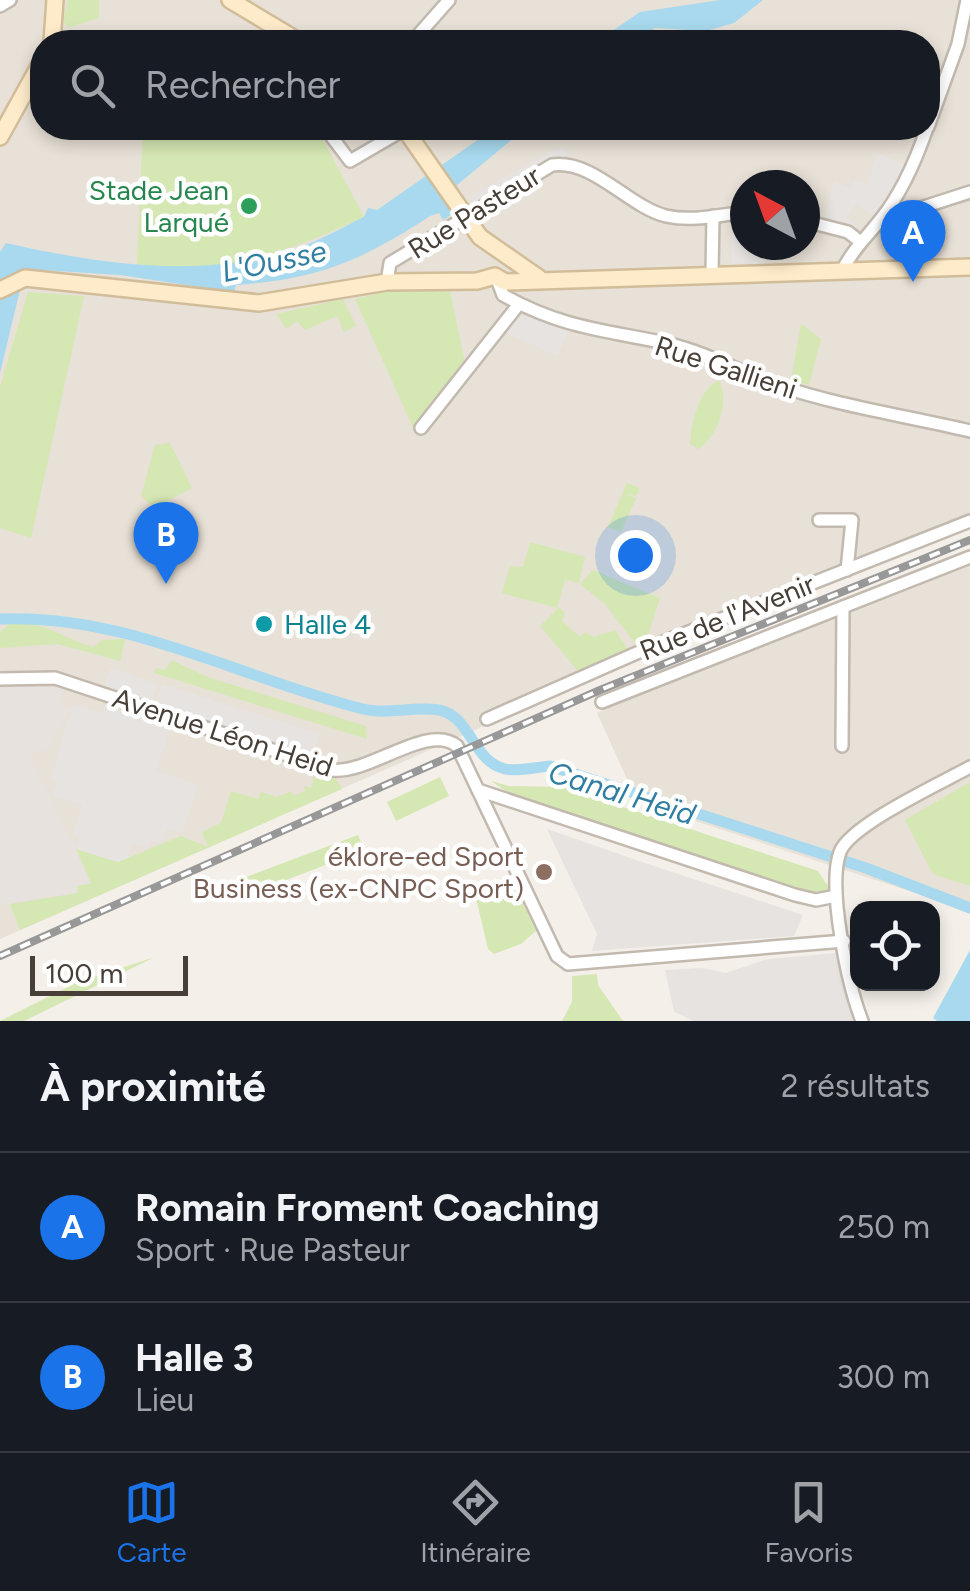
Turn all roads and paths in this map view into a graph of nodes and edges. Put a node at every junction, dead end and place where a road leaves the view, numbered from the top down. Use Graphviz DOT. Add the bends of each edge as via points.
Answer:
graph roads {
  1 [pos="10,0"];
  2 [pos="230,0"];
  3 [pos="448,0"];
  4 [pos="967,0"];
  5 [pos="58,4"];
  6 [pos="0,6"];
  7 [pos="54,30"];
  8 [pos="280,30"];
  9 [pos="422,30"];
  10 [pos="30,90"];
  11 [pos="940,92"];
  12 [pos="0,137"];
  13 [pos="334,140"];
  14 [pos="384,140"];
  15 [pos="412,140"];
  16 [pos="922,140"];
  17 [pos="970,192"];
  18 [pos="730,214"];
  19 [pos="463,216"];
  20 [pos="713,216"];
  21 [pos="880,221"];
  22 [pos="820,225"];
  23 [pos="858,240"];
  24 [pos="970,267"];
  25 [pos="842,270"];
  26 [pos="503,271"];
  27 [pos="712,273"];
  28 [pos="387,282"];
  29 [pos="0,290"];
  30 [pos="519,304"];
  31 [pos="421,428"];
  32 [pos="970,431"];
  33 [pos="819,520"];
  34 [pos="970,521"];
  35 [pos="970,556"];
  36 [pos="847,570"];
  37 [pos="843,606"];
  38 [pos="0,680"];
  39 [pos="602,702"];
  40 [pos="487,719"];
  41 [pos="842,746"];
  42 [pos="970,767"];
  43 [pos="478,790"];
  44 [pos="836,896"];
  45 [pos="844,941"];
  46 [pos="862,1021"];
  1 -- 6 [label="street"];
  2 -- 8 [label="main road"];
  3 -- 9 [label="street"];
  4 -- 11 [label="street"];
  5 -- 7 [label="main road"];
  10 -- 12 [label="main road"];
  13 -- 14 [label="street" via="350,161"];
  15 -- 19 [label="main road"];
  16 -- 21 [label="street"];
  17 -- 21 [label="street"];
  18 -- 20 [label="street, Rue Pasteur"];
  19 -- 20 [label="street, Rue Pasteur" via="552,165 570,166 663,215"];
  19 -- 26 [label="main road"];
  19 -- 28 [label="street, Rue Pasteur" via="392,262"];
  20 -- 27 [label="street"];
  21 -- 23 [label="street"];
  22 -- 23 [label="street"];
  23 -- 25 [label="street"];
  24 -- 25 [label="main road"];
  25 -- 27 [label="main road"];
  26 -- 27 [label="main road" via="539,278"];
  26 -- 28 [label="main road" via="477,281"];
  26 -- 30 [label="street" via="504,294"];
  28 -- 29 [label="main road" via="259,303 25,278"];
  30 -- 31 [label="street"];
  30 -- 32 [label="street, Rue Gallieni" via="606,335 720,359 776,385"];
  33 -- 36 [label="street" via="852,520"];
  34 -- 36 [label="street, Rue de l'Avenir"];
  35 -- 37 [label="street"];
  36 -- 40 [label="street, Rue de l'Avenir"];
  37 -- 39 [label="street"];
  37 -- 41 [label="street"];
  38 -- 43 [label="street, Avenue Léon Heid" via="55,678 333,770 443,738 458,746"];
  42 -- 44 [label="street" via="855,833 840,851"];
  43 -- 44 [label="street" via="795,895"];
  43 -- 45 [label="street, Avenue Léon Heid" via="558,956 568,964"];
  44 -- 45 [label="street"];
  45 -- 46 [label="street"];
}
